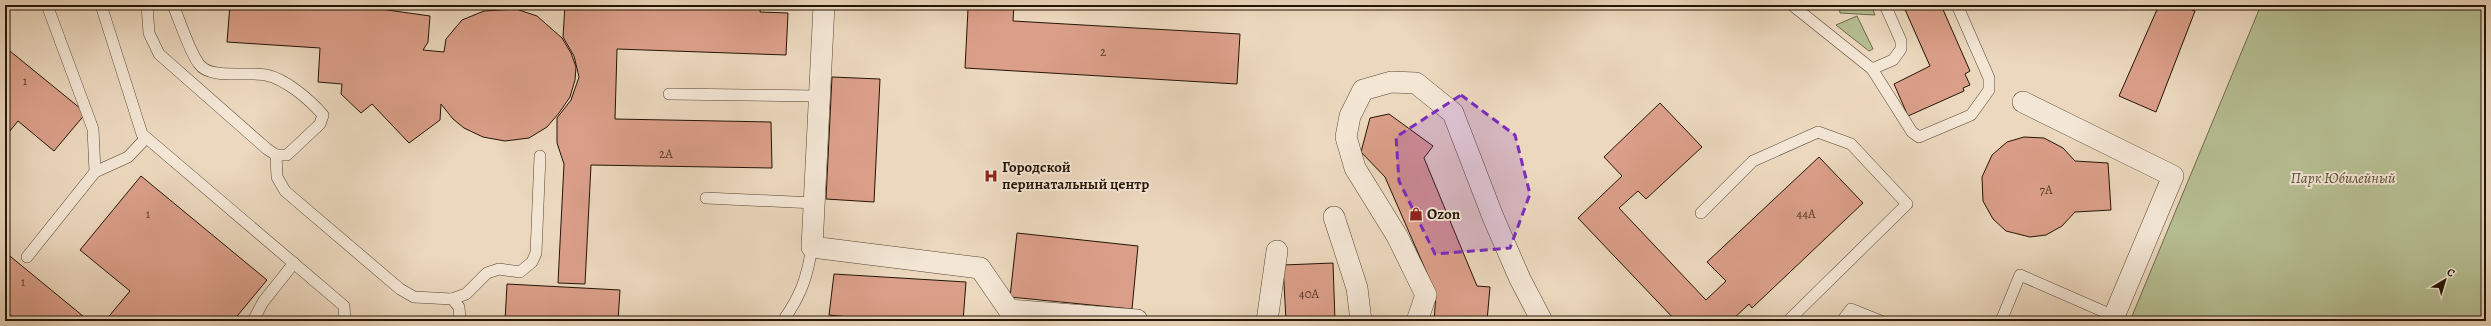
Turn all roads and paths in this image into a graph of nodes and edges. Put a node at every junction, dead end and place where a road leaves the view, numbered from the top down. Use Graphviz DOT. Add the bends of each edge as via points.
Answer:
graph roads {
  1 [pos="47,5"];
  2 [pos="101,5"];
  3 [pos="147,5"];
  4 [pos="173,5"];
  5 [pos="824,5"];
  6 [pos="1792,5"];
  7 [pos="1885,5"];
  8 [pos="1957,5"];
  9 [pos="203,68"];
  10 [pos="1872,69"];
  11 [pos="191,82"];
  12 [pos="670,94"];
  13 [pos="819,96"];
  14 [pos="2023,102"];
  15 [pos="146,138"];
  16 [pos="276,155"];
  17 [pos="540,156"];
  18 [pos="95,172"];
  19 [pos="706,198"];
  20 [pos="814,203"];
  21 [pos="1701,213"];
  22 [pos="1334,217"];
  23 [pos="812,247"];
  24 [pos="1277,251"];
  25 [pos="26,257"];
  26 [pos="294,263"];
  27 [pos="452,299"];
  28 [pos="2113,318"];
  29 [pos="1137,320"];
  30 [pos="253,321"];
  31 [pos="345,321"];
  32 [pos="460,321"];
  33 [pos="783,321"];
  34 [pos="1267,321"];
  35 [pos="1362,321"];
  36 [pos="1417,321"];
  37 [pos="1542,321"];
  38 [pos="1788,321"];
  39 [pos="1842,321"];
  40 [pos="1881,321"];
  41 [pos="2001,321"];
  1 -- 18 [label="lane" via="93,129"];
  2 -- 15 [label="lane" via="142,134"];
  3 -- 11 [label="lane" via="149,32 158,54"];
  4 -- 9 [label="lane" via="199,65"];
  5 -- 13 [label="street"];
  6 -- 10 [label="lane"];
  7 -- 10 [label="lane" via="1902,49 1893,60"];
  8 -- 10 [label="lane" via="1990,84 1989,90 1971,115 1919,137 1912,132"];
  9 -- 11 [label="lane"];
  9 -- 16 [label="lane" via="208,72 266,75 280,80 315,105 323,115 320,124 286,155"];
  11 -- 16 [label="lane"];
  12 -- 13 [label="lane"];
  13 -- 20 [label="street"];
  14 -- 28 [label="street" via="2173,176"];
  15 -- 18 [label="lane" via="128,156"];
  15 -- 26 [label="lane"];
  16 -- 27 [label="lane" via="277,177 285,191 400,289 414,297"];
  17 -- 27 [label="lane" via="536,253 532,262 520,272 499,269 487,273 466,294"];
  18 -- 25 [label="lane"];
  19 -- 20 [label="lane"];
  20 -- 23 [label="street"];
  21 -- 38 [label="lane" via="1753,161 1818,132 1851,144 1907,204"];
  22 -- 35 [label="street" via="1357,288"];
  23 -- 29 [label="street" via="980,268 1009,310"];
  23 -- 33 [label="lane" via="808,276 800,296"];
  24 -- 34 [label="street"];
  26 -- 30 [label="lane"];
  26 -- 31 [label="lane" via="344,306"];
  27 -- 32 [label="lane" via="459,307"];
  28 -- 41 [label="lane" via="2020,275"];
  36 -- 37 [label="street" via="1426,295 1397,236 1355,168 1346,137 1350,116 1363,90 1392,82 1416,83 1453,113 1493,218"];
  39 -- 40 [label="lane" via="1850,309"];
}
